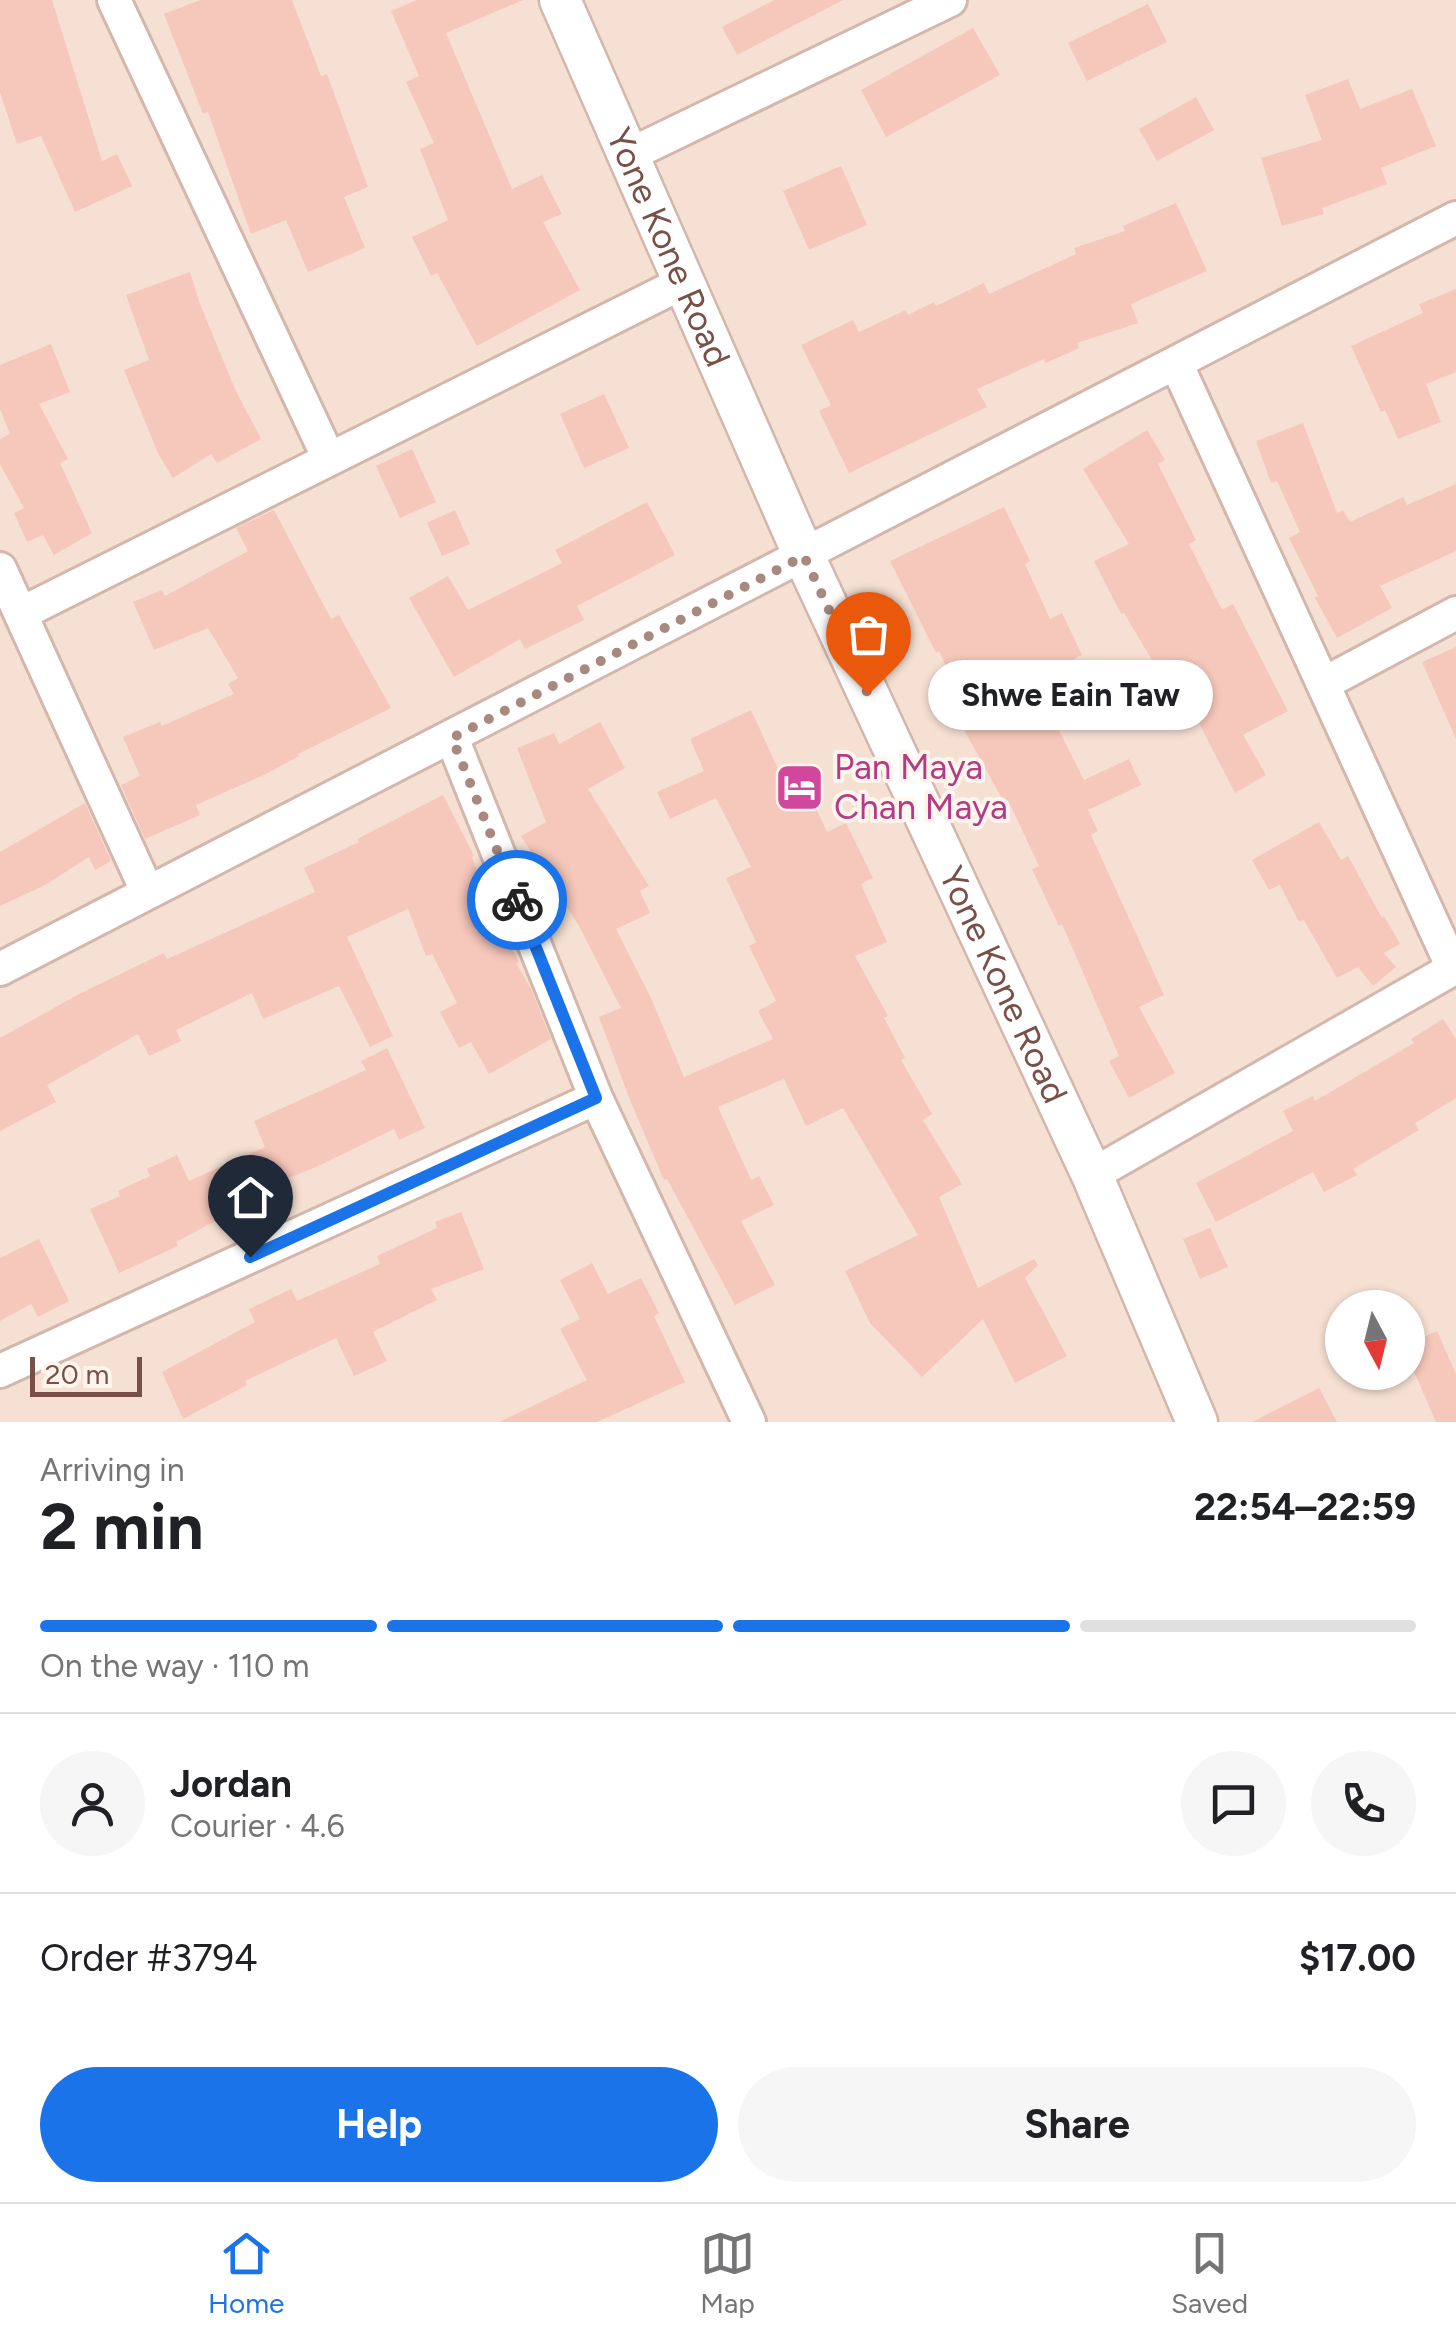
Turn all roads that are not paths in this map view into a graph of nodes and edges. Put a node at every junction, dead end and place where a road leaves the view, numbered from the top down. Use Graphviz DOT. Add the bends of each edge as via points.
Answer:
graph roads {
  1 [pos="114,0"];
  2 [pos="560,0"];
  3 [pos="950,0"];
  4 [pos="628,155"];
  5 [pos="1456,218"];
  6 [pos="684,282"];
  7 [pos="1176,363"];
  8 [pos="330,459"];
  9 [pos="804,556"];
  10 [pos="0,568"];
  11 [pos="1456,612"];
  12 [pos="22,613"];
  13 [pos="1323,684"];
  14 [pos="452,738"];
  15 [pos="146,891"];
  16 [pos="1455,968"];
  17 [pos="0,969"];
  18 [pos="596,1098"];
  19 [pos="1092,1175"];
  20 [pos="0,1371"];
  21 [pos="750,1422"];
  22 [pos="1197,1422"];
  1 -- 8 [label="street"];
  2 -- 4 [label="street, Yone Kone Road"];
  3 -- 4 [label="street"];
  4 -- 6 [label="street, Yone Kone Road"];
  5 -- 7 [label="street"];
  6 -- 8 [label="street"];
  6 -- 9 [label="street, Yone Kone Road"];
  7 -- 9 [label="street"];
  7 -- 13 [label="street"];
  8 -- 12 [label="street"];
  9 -- 14 [label="street"];
  9 -- 19 [label="street, Yone Kone Road"];
  10 -- 12 [label="street"];
  11 -- 13 [label="street"];
  12 -- 15 [label="street"];
  13 -- 16 [label="street"];
  14 -- 15 [label="street"];
  14 -- 18 [label="street"];
  15 -- 17 [label="street"];
  16 -- 19 [label="street"];
  18 -- 20 [label="street"];
  18 -- 21 [label="street"];
  19 -- 22 [label="street, Yone Kone Road"];
}
